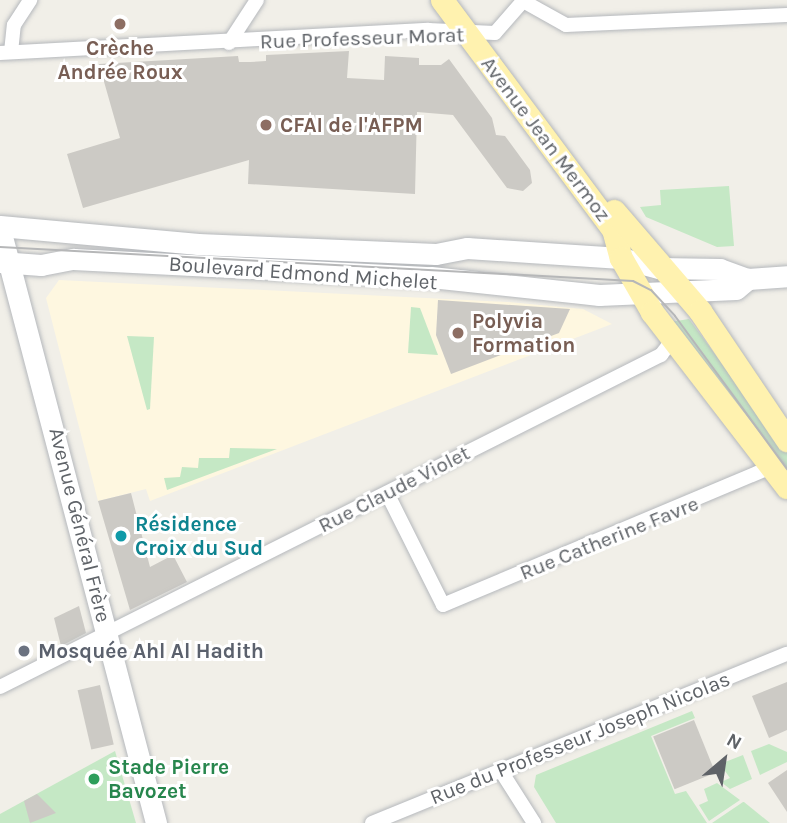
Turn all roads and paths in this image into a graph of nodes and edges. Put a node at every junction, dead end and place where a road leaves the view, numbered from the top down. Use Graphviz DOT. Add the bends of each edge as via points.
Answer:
graph roads {
  1 [pos="30,0"];
  2 [pos="257,0"];
  3 [pos="442,0"];
  4 [pos="458,0"];
  5 [pos="523,1"];
  6 [pos="787,15"];
  7 [pos="475,33"];
  8 [pos="229,43"];
  9 [pos="6,52"];
  10 [pos="0,228"];
  11 [pos="621,258"];
  12 [pos="5,262"];
  13 [pos="659,268"];
  14 [pos="787,276"];
  15 [pos="748,279"];
  16 [pos="683,291"];
  17 [pos="639,293"];
  18 [pos="674,338"];
  19 [pos="787,440"];
  20 [pos="772,467"];
  21 [pos="787,487"];
  22 [pos="387,493"];
  23 [pos="107,632"];
  24 [pos="787,654"];
  25 [pos="0,687"];
  26 [pos="501,771"];
  27 [pos="156,823"];
  28 [pos="372,823"];
  29 [pos="534,823"];
  1 -- 9 [label="street" via="14,25"];
  2 -- 8 [label="street"];
  3 -- 7 [label="main road, Avenue Jean Mermoz"];
  4 -- 7 [label="main road, Avenue Jean Mermoz"];
  5 -- 6 [label="street, Rue Professeur Morat" via="566,25"];
  5 -- 7 [label="street, Rue Professeur Morat" via="505,26"];
  7 -- 8 [label="street, Rue Professeur Morat" via="428,30"];
  7 -- 11 [label="main road, Avenue Jean Mermoz" via="613,229"];
  7 -- 13 [label="main road, Avenue Jean Mermoz"];
  8 -- 9 [label="street, Rue Professeur Morat"];
  10 -- 11 [label="street, Boulevard Edmond Michelet" via="198,244 436,254 467,248"];
  10 -- 12 [label="street, Avenue Général Frère"];
  11 -- 13 [label="street, Boulevard Edmond Michelet"];
  11 -- 17 [label="main road, Avenue Jean Mermoz"];
  12 -- 17 [label="street, Boulevard Edmond Michelet" via="73,259"];
  12 -- 23 [label="street, Avenue Général Frère"];
  13 -- 15 [label="street, Boulevard Edmond Michelet" via="720,269"];
  13 -- 16 [label="main road, Avenue Jean Mermoz"];
  14 -- 15 [label="street"];
  15 -- 16 [label="street, Boulevard Edmond Michelet" via="736,289"];
  16 -- 17 [label="street, Boulevard Edmond Michelet"];
  16 -- 19 [label="main road, Avenue Jean Mermoz"];
  17 -- 18 [label="main road, Avenue Jean Mermoz"];
  18 -- 20 [label="main road, Avenue Jean Mermoz"];
  18 -- 22 [label="street, Rue Claude Violet" via="661,355"];
  20 -- 21 [label="main road, Avenue Jean Mermoz"];
  20 -- 22 [label="street, Rue Catherine Favre" via="443,605"];
  22 -- 23 [label="street, Rue Claude Violet"];
  23 -- 25 [label="street, Rue Claude Violet"];
  23 -- 27 [label="street, Avenue Général Frère"];
  24 -- 26 [label="street, Rue du Professeur Joseph Nicolas"];
  26 -- 28 [label="street, Rue du Professeur Joseph Nicolas"];
  26 -- 29 [label="street"];
}
